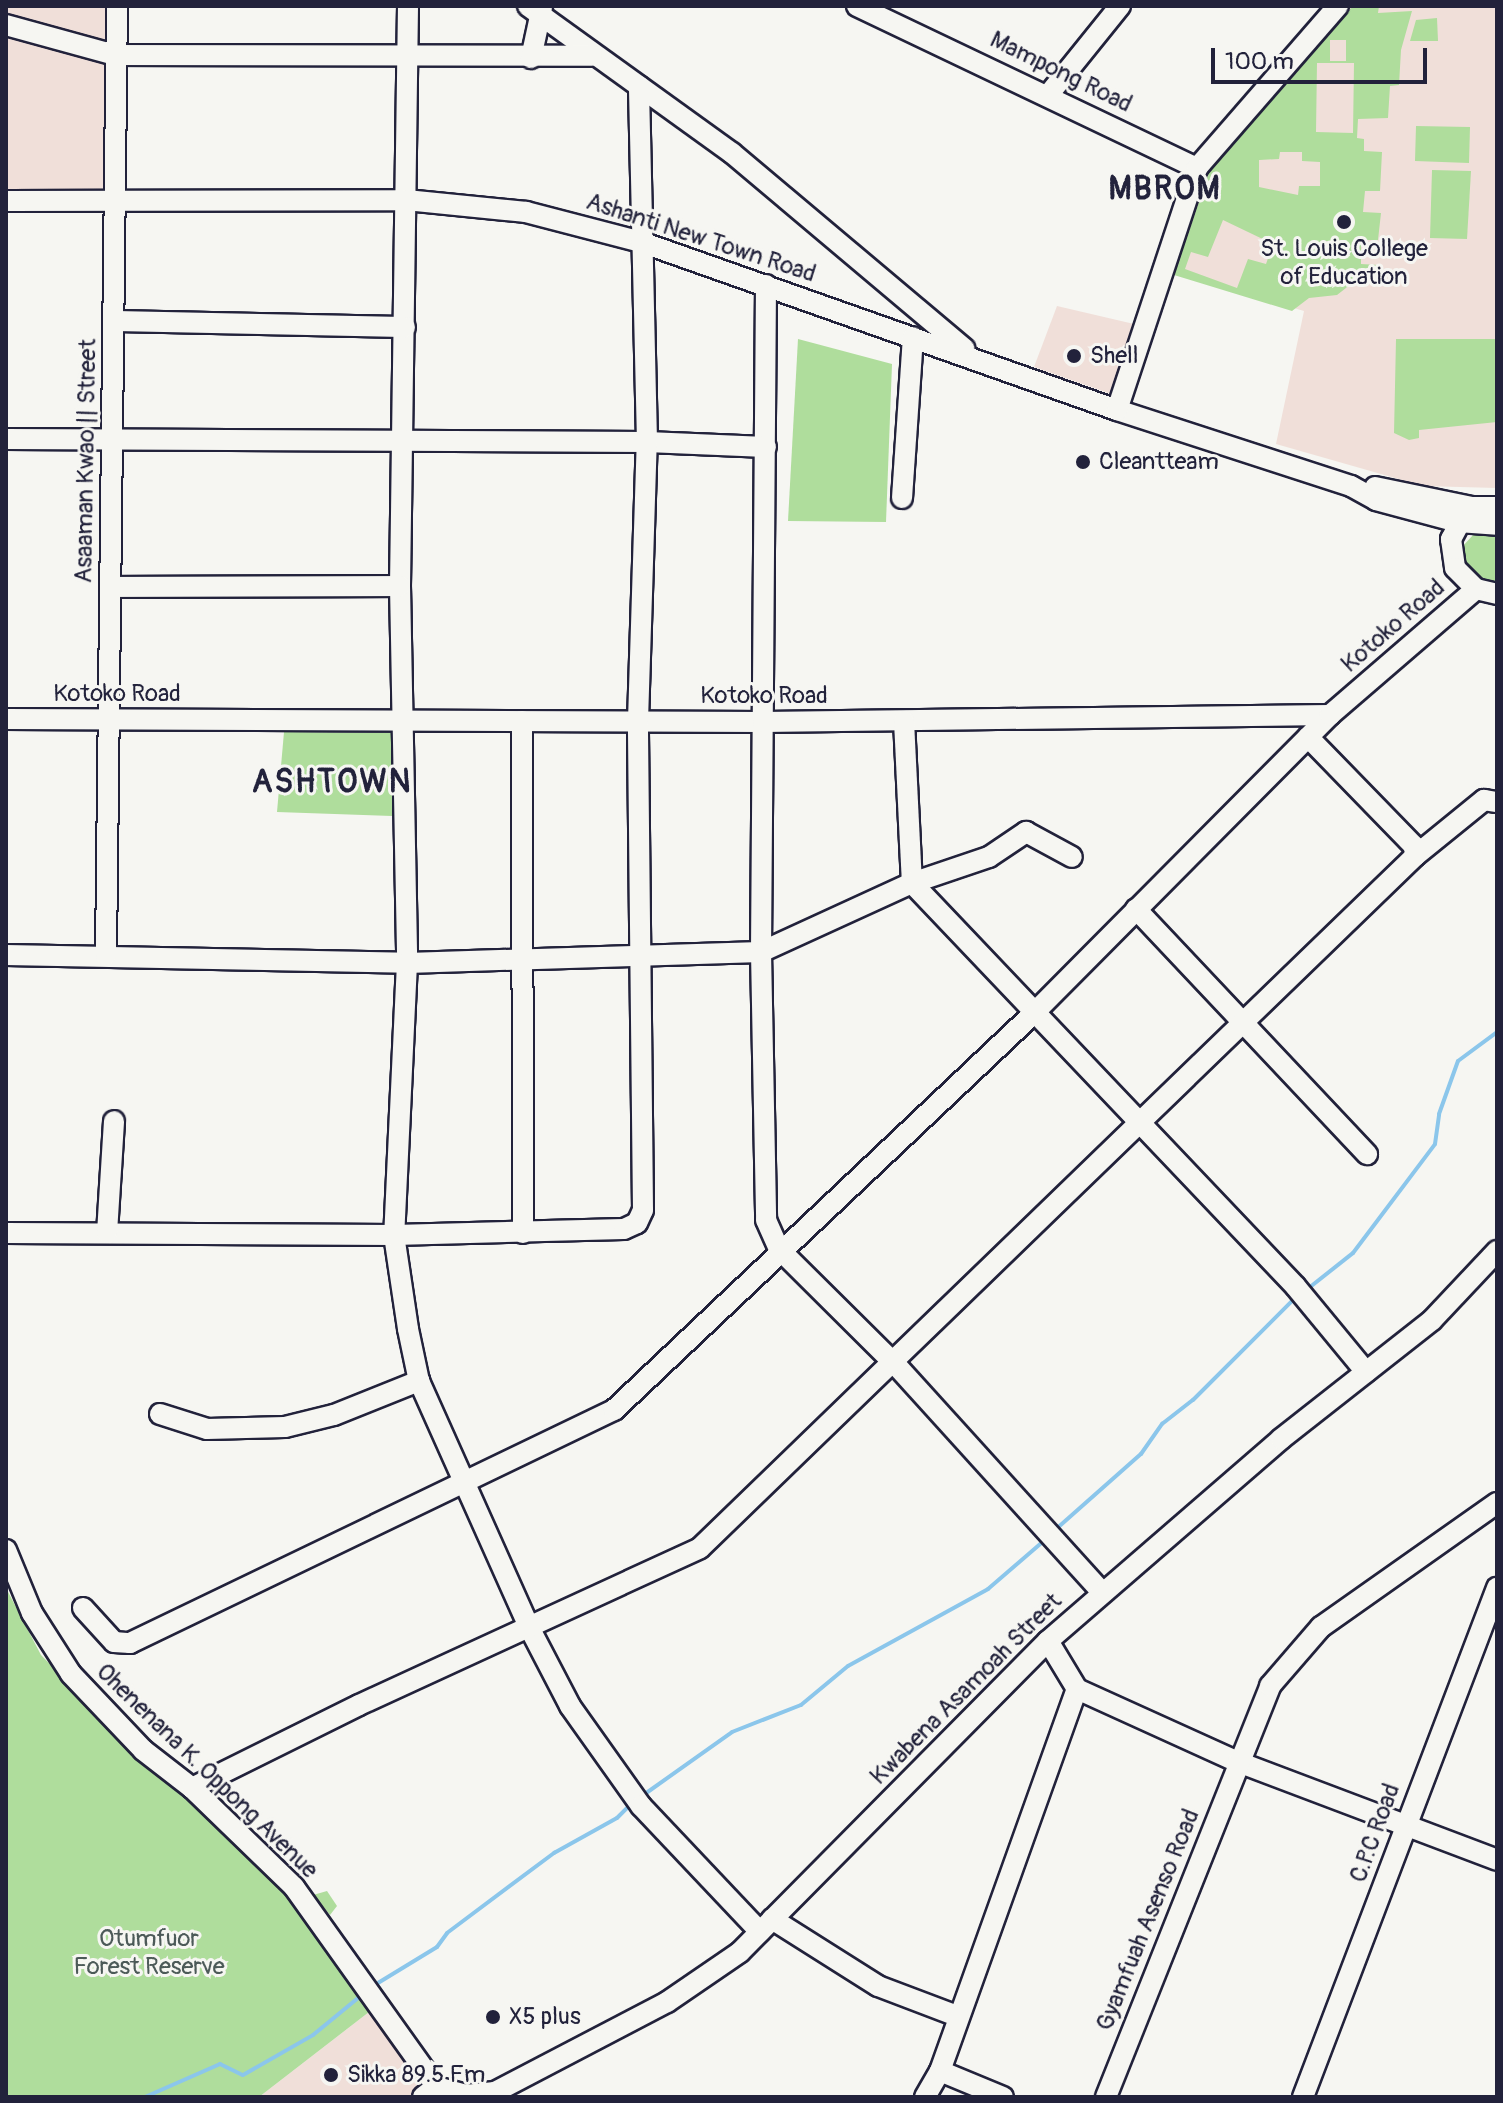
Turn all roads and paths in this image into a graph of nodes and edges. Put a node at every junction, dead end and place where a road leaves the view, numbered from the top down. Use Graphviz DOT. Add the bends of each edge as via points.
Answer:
graph roads {
  1 [pos="117,6"];
  2 [pos="408,6"];
  3 [pos="857,6"];
  4 [pos="1120,6"];
  5 [pos="1338,6"];
  6 [pos="537,10"];
  7 [pos="6,25"];
  8 [pos="115,55"];
  9 [pos="406,55"];
  10 [pos="592,56"];
  11 [pos="531,58"];
  12 [pos="639,86"];
  13 [pos="1049,94"];
  14 [pos="1197,168"];
  15 [pos="406,200"];
  16 [pos="6,201"];
  17 [pos="115,201"];
  18 [pos="641,242"];
  19 [pos="766,285"];
  20 [pos="114,321"];
  21 [pos="405,327"];
  22 [pos="913,337"];
  23 [pos="974,357"];
  24 [pos="1117,410"];
  25 [pos="6,439"];
  26 [pos="113,439"];
  27 [pos="647,442"];
  28 [pos="403,444"];
  29 [pos="766,447"];
  30 [pos="1351,486"];
  31 [pos="902,498"];
  32 [pos="1497,507"];
  33 [pos="1460,523"];
  34 [pos="1497,525"];
  35 [pos="400,586"];
  36 [pos="111,587"];
  37 [pos="1476,589"];
  38 [pos="1497,594"];
  39 [pos="1330,715"];
  40 [pos="6,719"];
  41 [pos="402,719"];
  42 [pos="109,721"];
  43 [pos="522,721"];
  44 [pos="638,721"];
  45 [pos="904,721"];
  46 [pos="763,722"];
  47 [pos="1308,737"];
  48 [pos="1497,802"];
  49 [pos="1415,856"];
  50 [pos="1072,857"];
  51 [pos="912,883"];
  52 [pos="1136,909"];
  53 [pos="761,952"];
  54 [pos="6,955"];
  55 [pos="106,955"];
  56 [pos="643,960"];
  57 [pos="523,961"];
  58 [pos="407,963"];
  59 [pos="1035,1012"];
  60 [pos="1243,1025"];
  61 [pos="114,1121"];
  62 [pos="1142,1125"];
  63 [pos="1367,1154"];
  64 [pos="6,1233"];
  65 [pos="107,1233"];
  66 [pos="523,1233"];
  67 [pos="394,1235"];
  68 [pos="779,1249"];
  69 [pos="1497,1251"];
  70 [pos="895,1364"];
  71 [pos="1366,1372"];
  72 [pos="419,1381"];
  73 [pos="160,1414"];
  74 [pos="469,1483"];
  75 [pos="1497,1503"];
  76 [pos="6,1550"];
  77 [pos="1497,1588"];
  78 [pos="1103,1593"];
  79 [pos="83,1608"];
  80 [pos="530,1629"];
  81 [pos="1048,1641"];
  82 [pos="1077,1689"];
  83 [pos="1238,1762"];
  84 [pos="192,1788"];
  85 [pos="1405,1825"];
  86 [pos="1497,1860"];
  87 [pos="766,1926"];
  88 [pos="957,2016"];
  89 [pos="940,2071"];
  90 [pos="434,2094"];
  91 [pos="925,2097"];
  92 [pos="1003,2097"];
  93 [pos="1106,2097"];
  94 [pos="1303,2097"];
  1 -- 8 [label="street, Asaaman Kwao || Street"];
  2 -- 9 [label="street"];
  3 -- 13 [label="street, Mampong Road"];
  4 -- 13 [label="street"];
  5 -- 14 [label="street"];
  6 -- 10 [label="street"];
  6 -- 11 [label="street"];
  7 -- 8 [label="street"];
  8 -- 9 [label="street"];
  8 -- 17 [label="street, Asaaman Kwao || Street"];
  9 -- 11 [label="street"];
  9 -- 15 [label="street"];
  10 -- 11 [label="street"];
  10 -- 12 [label="street"];
  12 -- 18 [label="street"];
  12 -- 23 [label="street" via="732,153"];
  13 -- 14 [label="street, Mampong Road"];
  14 -- 24 [label="street"];
  15 -- 17 [label="street, Ashanti New Town Road"];
  15 -- 18 [label="street, Ashanti New Town Road" via="526,212"];
  15 -- 21 [label="street"];
  16 -- 17 [label="street, Ashanti New Town Road"];
  17 -- 20 [label="street, Asaaman Kwao || Street"];
  18 -- 19 [label="street, Ashanti New Town Road"];
  18 -- 27 [label="street"];
  19 -- 22 [label="street, Ashanti New Town Road"];
  19 -- 29 [label="street"];
  20 -- 21 [label="street"];
  20 -- 26 [label="street, Asaaman Kwao || Street"];
  21 -- 28 [label="street"];
  22 -- 23 [label="street, Ashanti New Town Road"];
  22 -- 31 [label="street"];
  23 -- 24 [label="street, Ashanti New Town Road"];
  24 -- 30 [label="street, Ashanti New Town Road"];
  25 -- 26 [label="street"];
  26 -- 28 [label="street"];
  26 -- 36 [label="street, Asaaman Kwao || Street"];
  27 -- 28 [label="street"];
  27 -- 29 [label="street"];
  27 -- 44 [label="street"];
  28 -- 35 [label="street"];
  29 -- 46 [label="street"];
  30 -- 33 [label="street, Ashanti New Town Road"];
  30 -- 33 [label="street, Ashanti New Town Road"];
  32 -- 33 [label="street, Ashanti New Town Road"];
  33 -- 34 [label="street, Ashanti New Town Road"];
  33 -- 37 [label="street" via="1455,568"];
  35 -- 36 [label="street"];
  35 -- 41 [label="street"];
  36 -- 42 [label="street, Asaaman Kwao || Street"];
  37 -- 38 [label="street"];
  37 -- 39 [label="street, Kotoko Road"];
  39 -- 45 [label="street, Kotoko Road"];
  39 -- 47 [label="street"];
  40 -- 42 [label="street, Kotoko Road"];
  41 -- 42 [label="street, Kotoko Road"];
  41 -- 43 [label="street, Kotoko Road"];
  41 -- 58 [label="street"];
  42 -- 55 [label="street, Asaaman Kwao || Street"];
  43 -- 44 [label="street, Kotoko Road"];
  43 -- 57 [label="street"];
  44 -- 46 [label="street, Kotoko Road"];
  44 -- 56 [label="street"];
  45 -- 46 [label="street, Kotoko Road"];
  45 -- 51 [label="street"];
  46 -- 53 [label="street"];
  47 -- 49 [label="street" via="1414,846"];
  47 -- 52 [label="street"];
  48 -- 49 [label="street" via="1484,800"];
  49 -- 60 [label="street"];
  50 -- 51 [label="street" via="1026,832 989,857"];
  51 -- 53 [label="street"];
  51 -- 59 [label="street"];
  52 -- 59 [label="street"];
  52 -- 60 [label="street"];
  53 -- 56 [label="street"];
  53 -- 68 [label="street" via="764,1203"];
  54 -- 55 [label="street"];
  55 -- 58 [label="street"];
  56 -- 57 [label="street"];
  56 -- 66 [label="street" via="643,1210 637,1223 624,1229"];
  57 -- 58 [label="street"];
  57 -- 66 [label="street"];
  58 -- 67 [label="street"];
  59 -- 62 [label="street"];
  59 -- 68 [label="street"];
  60 -- 62 [label="street"];
  60 -- 63 [label="street"];
  61 -- 65 [label="street"];
  62 -- 70 [label="street"];
  62 -- 71 [label="street" via="1301,1293"];
  64 -- 65 [label="street"];
  65 -- 67 [label="street"];
  66 -- 67 [label="street"];
  67 -- 72 [label="street"];
  68 -- 70 [label="street"];
  68 -- 74 [label="street" via="614,1410"];
  69 -- 71 [label="street, Kwabena Asamoah Street" via="1432,1320"];
  70 -- 78 [label="street"];
  70 -- 80 [label="street" via="700,1548"];
  71 -- 78 [label="street, Kwabena Asamoah Street"];
  72 -- 73 [label="street" via="334,1415 285,1427 207,1429"];
  72 -- 74 [label="street"];
  74 -- 79 [label="street" via="130,1643 114,1642"];
  74 -- 80 [label="street"];
  75 -- 83 [label="street" via="1321,1627 1270,1686"];
  76 -- 84 [label="street, Ohenenana K. Oppong Avenue" via="32,1613 71,1674 143,1750"];
  77 -- 85 [label="street, C.P.C Road"];
  78 -- 81 [label="street, Kwabena Asamoah Street"];
  80 -- 84 [label="street"];
  80 -- 87 [label="street" via="570,1706 635,1798"];
  81 -- 82 [label="street"];
  81 -- 87 [label="street, Kwabena Asamoah Street"];
  82 -- 83 [label="street"];
  82 -- 88 [label="street"];
  83 -- 85 [label="street"];
  83 -- 93 [label="street, Gyamfuah Asenso Road"];
  84 -- 90 [label="street, Ohenenana K. Oppong Avenue" via="294,1887"];
  85 -- 86 [label="street"];
  85 -- 94 [label="street, C.P.C Road"];
  87 -- 88 [label="street" via="878,1986"];
  87 -- 90 [label="street, Kwabena Asamoah Street" via="740,1952 667,2002 495,2092"];
  88 -- 89 [label="street"];
  89 -- 91 [label="street"];
  89 -- 92 [label="street"];
}
